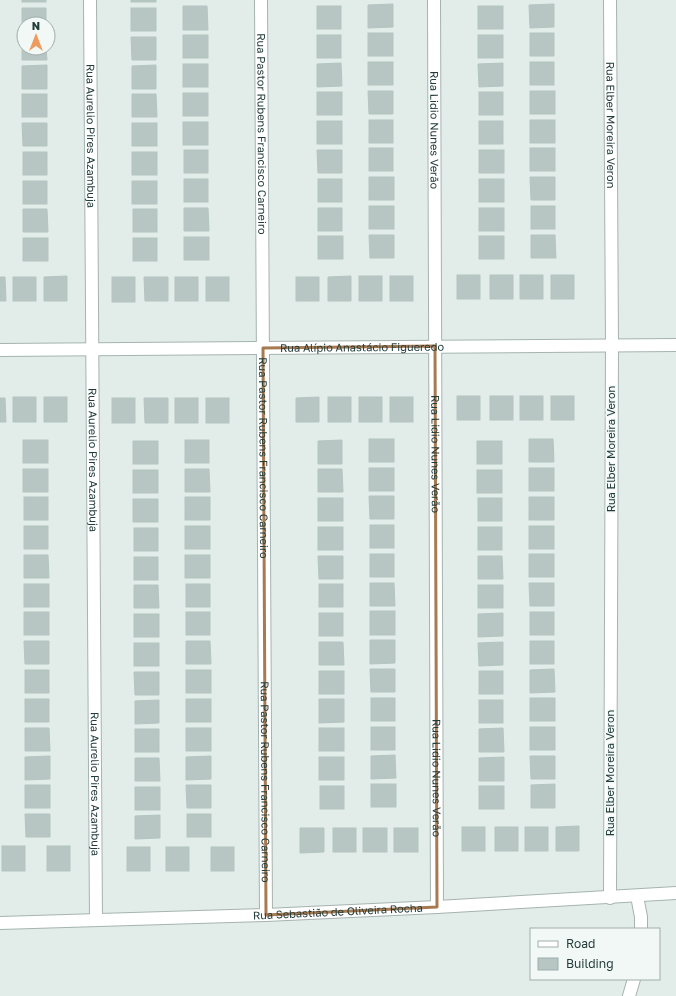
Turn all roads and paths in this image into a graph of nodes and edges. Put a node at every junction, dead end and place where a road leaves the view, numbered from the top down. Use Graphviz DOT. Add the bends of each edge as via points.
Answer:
graph roads {
  1 [pos="90,0"];
  2 [pos="261,0"];
  3 [pos="434,0"];
  4 [pos="610,0"];
  5 [pos="612,345"];
  6 [pos="676,345"];
  7 [pos="434,346"];
  8 [pos="263,348"];
  9 [pos="92,349"];
  10 [pos="0,350"];
  11 [pos="676,893"];
  12 [pos="637,896"];
  13 [pos="610,898"];
  14 [pos="437,907"];
  15 [pos="266,915"];
  16 [pos="96,920"];
  17 [pos="0,923"];
  18 [pos="641,928"];
  19 [pos="634,980"];
  20 [pos="629,996"];
  1 -- 9 [label="street, Rua Aurelio Pires Azambuja"];
  2 -- 8 [label="street, Rua Pastor Rubens Francisco Carneiro"];
  3 -- 7 [label="street, Rua Lidio Nunes Verão"];
  4 -- 5 [label="street, Rua Elber Moreira Veron"];
  5 -- 6 [label="street, Rua Alípio Anastácio Figueredo"];
  5 -- 7 [label="street, Rua Alípio Anastácio Figueredo"];
  5 -- 13 [label="street, Rua Elber Moreira Veron"];
  7 -- 8 [label="street, Rua Alípio Anastácio Figueredo"];
  7 -- 14 [label="street, Rua Lidio Nunes Verão"];
  8 -- 9 [label="street, Rua Alípio Anastácio Figueredo"];
  8 -- 15 [label="street, Rua Pastor Rubens Francisco Carneiro"];
  9 -- 10 [label="street, Rua Alípio Anastácio Figueredo"];
  9 -- 16 [label="street, Rua Aurelio Pires Azambuja"];
  11 -- 12 [label="street, Rua Sebastião de Oliveira Rocha"];
  12 -- 13 [label="street, Rua Sebastião de Oliveira Rocha"];
  12 -- 18 [label="street"];
  13 -- 14 [label="street, Rua Sebastião de Oliveira Rocha"];
  14 -- 15 [label="street, Rua Sebastião de Oliveira Rocha"];
  15 -- 16 [label="street, Rua Sebastião de Oliveira Rocha"];
  16 -- 17 [label="street, Rua Sebastião de Oliveira Rocha"];
  19 -- 20 [label="street"];
}
